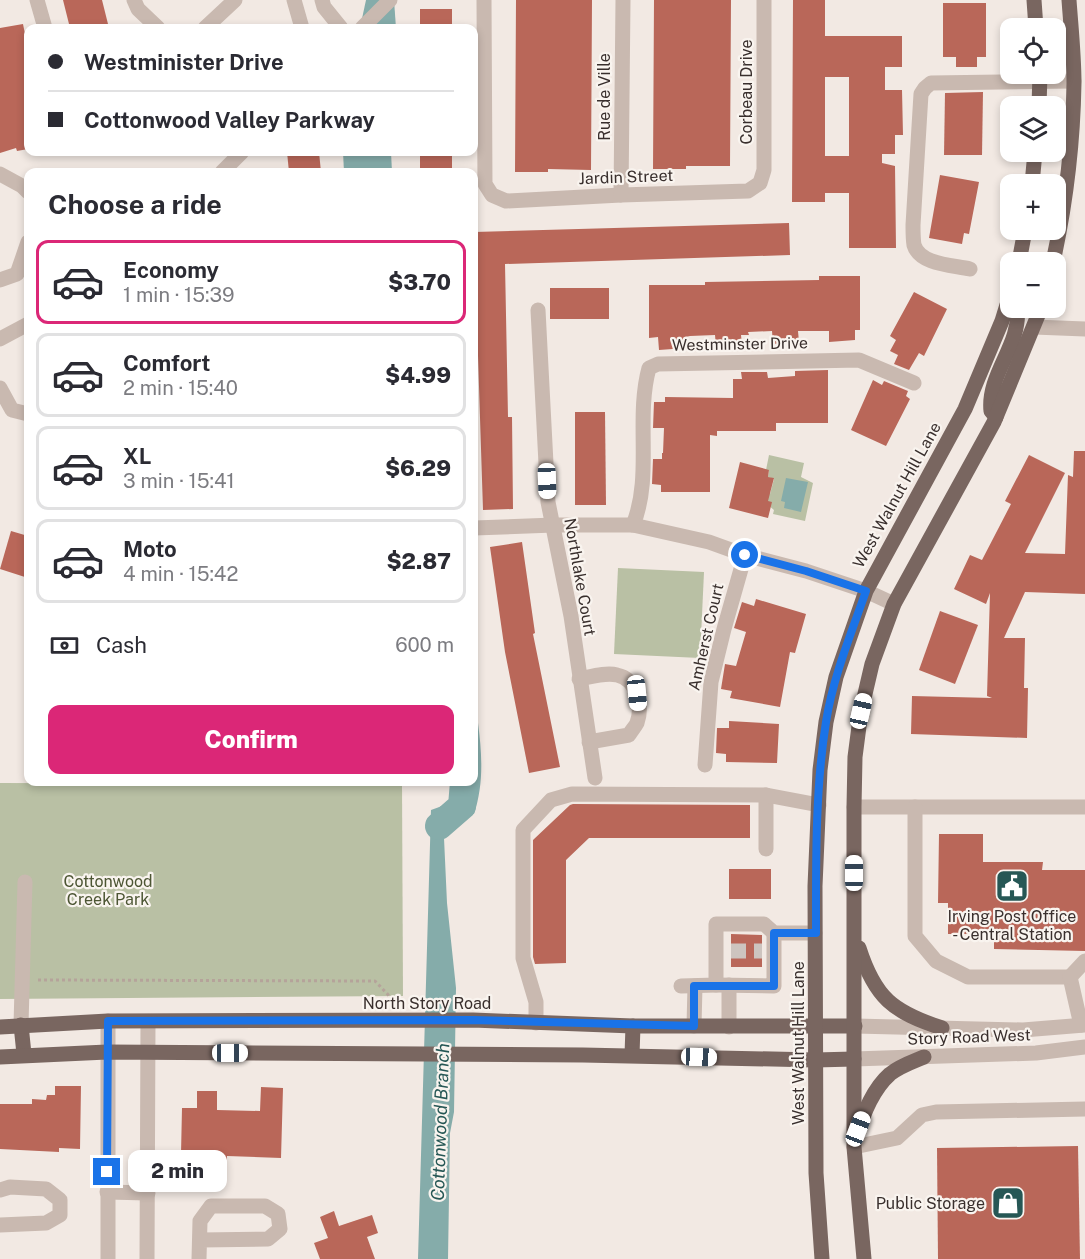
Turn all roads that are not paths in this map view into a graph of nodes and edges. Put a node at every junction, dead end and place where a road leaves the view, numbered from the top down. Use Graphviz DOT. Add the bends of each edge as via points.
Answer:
graph roads {
  1 [pos="37,0"];
  2 [pos="134,0"];
  3 [pos="235,0"];
  4 [pos="294,0"];
  5 [pos="322,0"];
  6 [pos="390,0"];
  7 [pos="484,0"];
  8 [pos="623,0"];
  9 [pos="764,0"];
  10 [pos="1034,0"];
  11 [pos="1069,0"];
  12 [pos="1035,18"];
  13 [pos="44,24"];
  14 [pos="154,24"];
  15 [pos="209,24"];
  16 [pos="301,24"];
  17 [pos="338,24"];
  18 [pos="366,24"];
  19 [pos="1000,79"];
  20 [pos="1066,80"];
  21 [pos="1074,81"];
  22 [pos="0,174"];
  23 [pos="760,183"];
  24 [pos="24,188"];
  25 [pos="621,195"];
  26 [pos="1055,252"];
  27 [pos="24,265"];
  28 [pos="970,269"];
  29 [pos="0,280"];
  30 [pos="538,310"];
  31 [pos="1003,318"];
  32 [pos="1018,318"];
  33 [pos="1038,318"];
  34 [pos="1035,327"];
  35 [pos="1085,328"];
  36 [pos="24,329"];
  37 [pos="0,339"];
  38 [pos="914,383"];
  39 [pos="0,388"];
  40 [pos="24,413"];
  41 [pos="996,417"];
  42 [pos="554,525"];
  43 [pos="633,525"];
  44 [pos="478,528"];
  45 [pos="745,555"];
  46 [pos="866,591"];
  47 [pos="894,604"];
  48 [pos="579,679"];
  49 [pos="589,742"];
  50 [pos="705,765"];
  51 [pos="595,777"];
  52 [pos="766,795"];
  53 [pos="819,805"];
  54 [pos="854,807"];
  55 [pos="915,807"];
  56 [pos="1085,807"];
  57 [pos="766,849"];
  58 [pos="25,882"];
  59 [pos="774,933"];
  60 [pos="816,933"];
  61 [pos="855,934"];
  62 [pos="1085,961"];
  63 [pos="1070,978"];
  64 [pos="722,986"];
  65 [pos="108,1021"];
  66 [pos="148,1022"];
  67 [pos="536,1023"];
  68 [pos="21,1025"];
  69 [pos="1083,1025"];
  70 [pos="633,1026"];
  71 [pos="694,1026"];
  72 [pos="855,1026"];
  73 [pos="0,1027"];
  74 [pos="729,1027"];
  75 [pos="815,1027"];
  76 [pos="942,1028"];
  77 [pos="1085,1047"];
  78 [pos="107,1052"];
  79 [pos="147,1052"];
  80 [pos="24,1054"];
  81 [pos="632,1055"];
  82 [pos="0,1057"];
  83 [pos="924,1057"];
  84 [pos="855,1059"];
  85 [pos="815,1060"];
  86 [pos="1085,1109"];
  87 [pos="854,1147"];
  88 [pos="0,1190"];
  89 [pos="107,1192"];
  90 [pos="148,1193"];
  91 [pos="0,1226"];
  92 [pos="201,1240"];
  93 [pos="108,1259"];
  94 [pos="147,1259"];
  95 [pos="199,1259"];
  96 [pos="822,1259"];
  97 [pos="864,1259"];
  1 -- 13 [label="street"];
  2 -- 14 [label="street"];
  3 -- 15 [label="street"];
  4 -- 16 [label="street"];
  5 -- 17 [label="street"];
  6 -- 18 [label="street"];
  7 -- 25 [label="street, Jardin Street" via="485,184 492,195 506,201"];
  8 -- 25 [label="street, Rue de Ville"];
  9 -- 23 [label="street, Corbeau Drive" via="764,170"];
  10 -- 12 [label="main road"];
  11 -- 21 [label="main road"];
  19 -- 28 [label="street" via="932,83 921,94 914,245 921,256"];
  20 -- 21 [label="street"];
  21 -- 26 [label="main road" via="1071,156"];
  22 -- 24 [label="street"];
  23 -- 25 [label="street, Jardin Street" via="748,191"];
  27 -- 29 [label="street"];
  30 -- 42 [label="street, Northlake Court" via="548,502"];
  31 -- 46 [label="main road, West Walnut Hill Lane" via="965,409"];
  32 -- 41 [label="main road" via="991,393 991,411"];
  33 -- 34 [label="main road"];
  34 -- 35 [label="street"];
  34 -- 41 [label="main road"];
  36 -- 37 [label="street"];
  38 -- 43 [label="street, Westminster Drive" via="859,360 658,364 649,369 644,384 642,475"];
  39 -- 40 [label="street" via="12,410"];
  41 -- 47 [label="main road"];
  42 -- 43 [label="street"];
  42 -- 44 [label="street"];
  42 -- 48 [label="street, Northlake Court"];
  43 -- 45 [label="street" via="709,542"];
  45 -- 46 [label="street"];
  45 -- 50 [label="street, Amherst Court" via="711,682"];
  46 -- 47 [label="street"];
  46 -- 53 [label="main road, West Walnut Hill Lane" via="831,699"];
  47 -- 54 [label="main road" via="872,664 861,711"];
  48 -- 49 [label="street, Northlake Court"];
  48 -- 49 [label="street" via="618,675 630,682 637,693 637,724 629,735"];
  49 -- 51 [label="street, Northlake Court"];
  52 -- 53 [label="street"];
  52 -- 57 [label="street"];
  52 -- 67 [label="street" via="572,794 551,800 524,830 523,958 536,1002"];
  53 -- 60 [label="main road, West Walnut Hill Lane"];
  54 -- 55 [label="street"];
  54 -- 61 [label="main road"];
  55 -- 56 [label="street"];
  55 -- 63 [label="street" via="915,936 936,961 968,977"];
  58 -- 68 [label="street"];
  59 -- 60 [label="street"];
  59 -- 64 [label="street" via="768,951 774,986"];
  59 -- 64 [label="street" via="764,924 716,924 724,951"];
  60 -- 75 [label="main road, West Walnut Hill Lane"];
  61 -- 72 [label="main road"];
  61 -- 76 [label="main road" via="874,986 886,1000 916,1020"];
  62 -- 63 [label="street"];
  63 -- 69 [label="street"];
  64 -- 71 [label="street" via="688,986"];
  64 -- 74 [label="street"];
  65 -- 66 [label="main road, North Story Road"];
  65 -- 68 [label="main road, North Story Road"];
  65 -- 78 [label="street"];
  66 -- 67 [label="main road, North Story Road"];
  66 -- 79 [label="street"];
  67 -- 70 [label="main road, North Story Road"];
  68 -- 73 [label="main road, North Story Road"];
  68 -- 80 [label="main road"];
  69 -- 76 [label="street, Story Road West" via="1023,1030"];
  70 -- 71 [label="main road, North Story Road"];
  70 -- 81 [label="main road"];
  71 -- 74 [label="main road, North Story Road"];
  72 -- 75 [label="main road, North Story Road"];
  72 -- 76 [label="street, Story Road West"];
  72 -- 84 [label="main road"];
  74 -- 75 [label="main road, North Story Road"];
  75 -- 85 [label="main road, West Walnut Hill Lane"];
  77 -- 83 [label="street, Story Road West"];
  78 -- 79 [label="main road"];
  78 -- 80 [label="main road"];
  78 -- 89 [label="street"];
  79 -- 81 [label="main road"];
  79 -- 90 [label="street"];
  80 -- 82 [label="main road"];
  81 -- 85 [label="main road"];
  83 -- 84 [label="street, Story Road West"];
  83 -- 87 [label="main road" via="888,1075 871,1099"];
  84 -- 85 [label="main road"];
  84 -- 87 [label="main road"];
  85 -- 96 [label="main road, West Walnut Hill Lane"];
  86 -- 87 [label="street" via="936,1112 922,1115 897,1138"];
  87 -- 97 [label="main road"];
  88 -- 91 [label="street" via="46,1189 60,1200 60,1215 46,1224"];
  89 -- 90 [label="street"];
  89 -- 93 [label="street"];
  90 -- 94 [label="street"];
  92 -- 92 [label="street" via="268,1239 280,1229 278,1214 266,1206 211,1206 200,1221"];
  92 -- 95 [label="street"];
}
